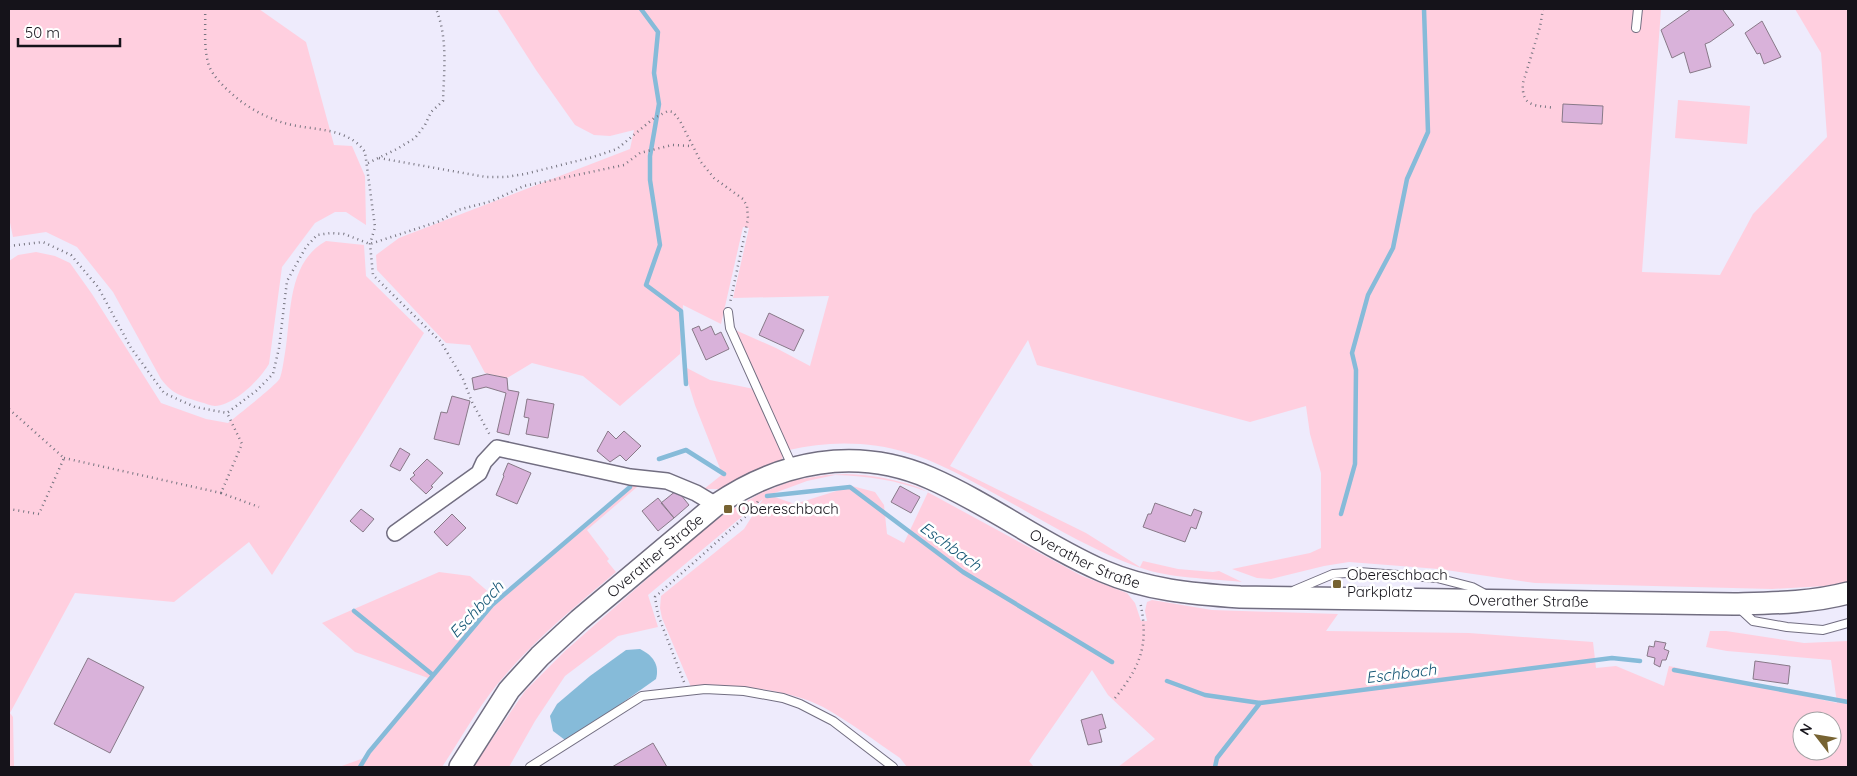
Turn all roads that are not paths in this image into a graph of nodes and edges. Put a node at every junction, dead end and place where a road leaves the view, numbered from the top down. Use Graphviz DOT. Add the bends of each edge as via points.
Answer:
graph roads {
  1 [pos="1638,9"];
  2 [pos="1636,28"];
  3 [pos="728,312"];
  4 [pos="793,468"];
  5 [pos="716,505"];
  6 [pos="395,533"];
  7 [pos="1848,593"];
  8 [pos="1734,604"];
  9 [pos="1848,623"];
  10 [pos="460,767"];
  11 [pos="530,767"];
  12 [pos="893,767"];
  1 -- 2 [label="lane"];
  3 -- 4 [label="lane" via="730,328"];
  4 -- 5 [label="main road, Overather Straße" via="739,489"];
  4 -- 8 [label="main road, Overather Straße" via="829,461 850,461 911,471 946,486 1063,552 1104,571 1174,592 1279,598"];
  5 -- 6 [label="street" via="667,481 630,477 497,448 479,473"];
  5 -- 10 [label="main road, Overather Straße" via="540,656 509,690"];
  7 -- 8 [label="main road, Overather Straße" via="1785,603"];
  8 -- 9 [label="lane" via="1753,621 1788,627 1823,630"];
  11 -- 12 [label="lane" via="642,696 705,689 744,691 800,704 833,721"];
}
